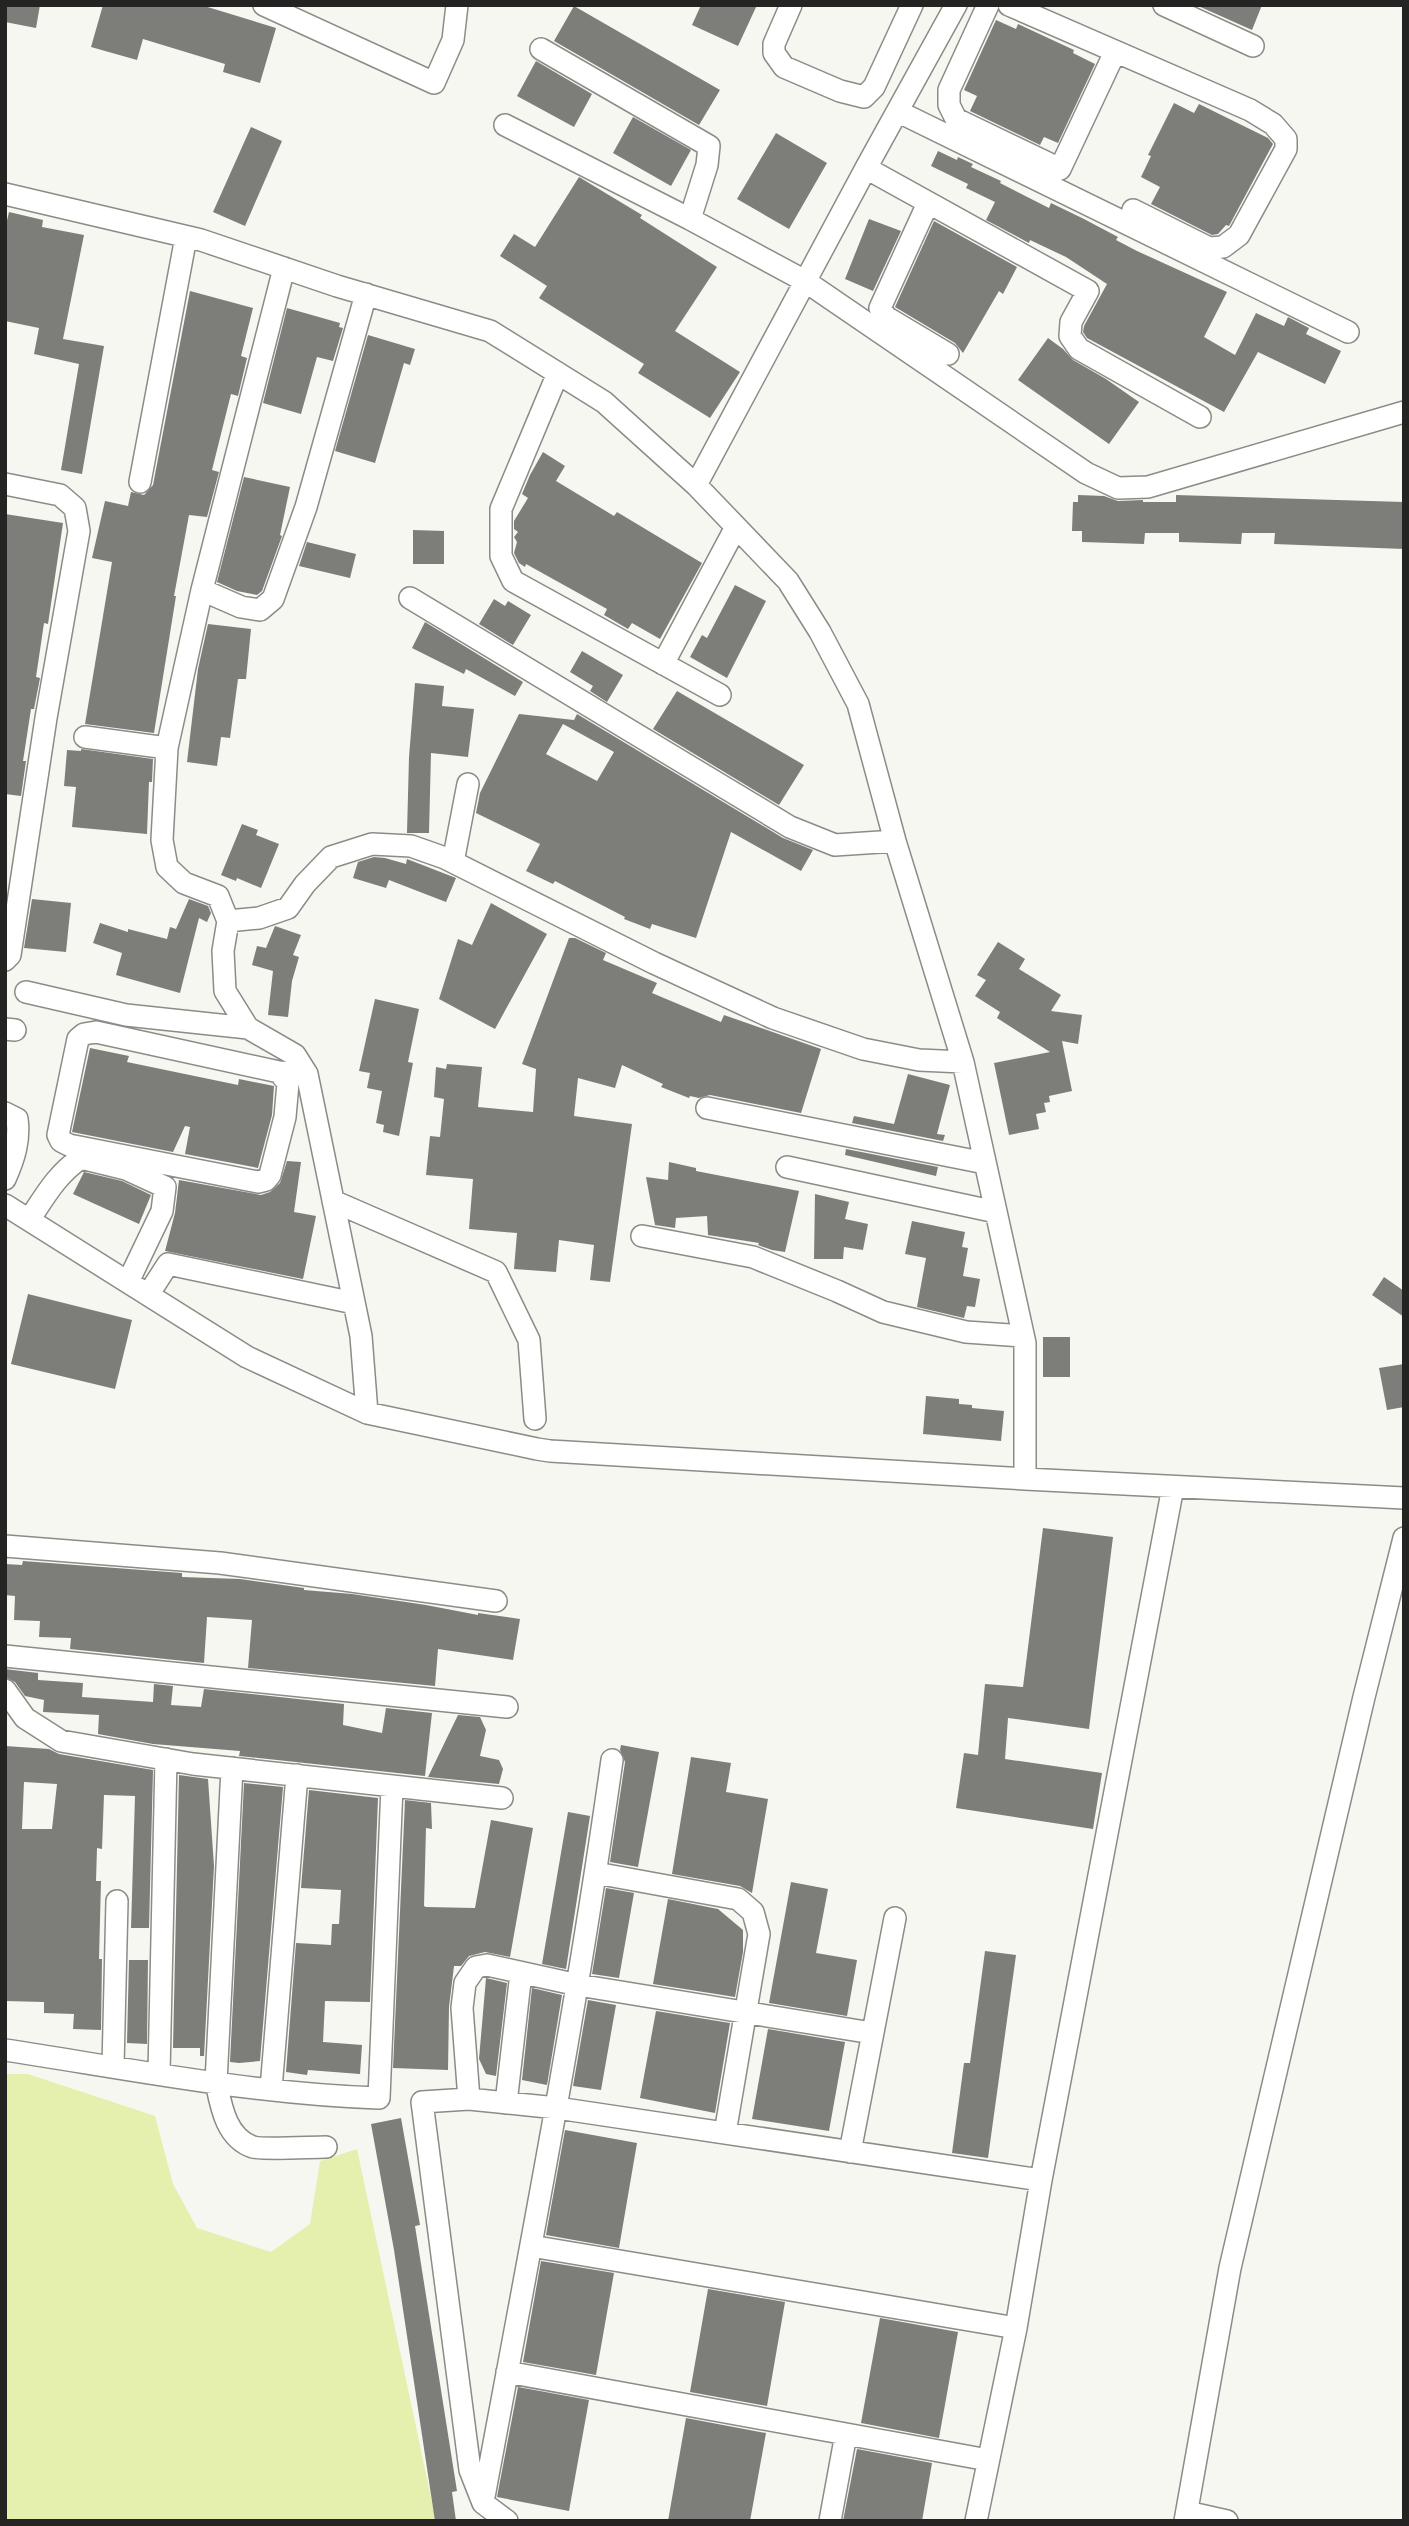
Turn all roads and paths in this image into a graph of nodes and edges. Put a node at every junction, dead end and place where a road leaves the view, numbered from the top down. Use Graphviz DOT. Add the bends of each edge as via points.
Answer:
graph roads {
  1 [pos="264,5"];
  2 [pos="457,5"];
  3 [pos="791,5"];
  4 [pos="912,5"];
  5 [pos="988,5"];
  6 [pos="1009,5"];
  7 [pos="1164,5"];
  8 [pos="948,8"];
  9 [pos="1254,46"];
  10 [pos="541,49"];
  11 [pos="1115,52"];
  12 [pos="899,112"];
  13 [pos="505,125"];
  14 [pos="866,168"];
  15 [pos="5,194"];
  16 [pos="928,203"];
  17 [pos="1133,210"];
  18 [pos="690,219"];
  19 [pos="186,237"];
  20 [pos="284,268"];
  21 [pos="805,281"];
  22 [pos="366,294"];
  23 [pos="1348,332"];
  24 [pos="948,354"];
  25 [pos="558,373"];
  26 [pos="1404,412"];
  27 [pos="1200,417"];
  28 [pos="140,482"];
  29 [pos="5,484"];
  30 [pos="696,485"];
  31 [pos="736,527"];
  32 [pos="202,590"];
  33 [pos="410,598"];
  34 [pos="663,664"];
  35 [pos="719,695"];
  36 [pos="85,737"];
  37 [pos="167,748"];
  38 [pos="468,784"];
  39 [pos="895,841"];
  40 [pos="453,862"];
  41 [pos="228,921"];
  42 [pos="5,960"];
  43 [pos="26,992"];
  44 [pos="248,1028"];
  45 [pos="963,1062"];
  46 [pos="279,1072"];
  47 [pos="307,1074"];
  48 [pos="707,1108"];
  49 [pos="5,1113"];
  50 [pos="985,1163"];
  51 [pos="787,1167"];
  52 [pos="5,1179"];
  53 [pos="333,1201"];
  54 [pos="5,1205"];
  55 [pos="996,1212"];
  56 [pos="29,1220"];
  57 [pos="642,1236"];
  58 [pos="128,1282"];
  59 [pos="148,1295"];
  60 [pos="354,1303"];
  61 [pos="1023,1336"];
  62 [pos="367,1413"];
  63 [pos="535,1419"];
  64 [pos="1025,1479"];
  65 [pos="1173,1487"];
  66 [pos="1404,1498"];
  67 [pos="1404,1538"];
  68 [pos="5,1546"];
  69 [pos="496,1601"];
  70 [pos="5,1656"];
  71 [pos="6,1693"];
  72 [pos="508,1707"];
  73 [pos="166,1759"];
  74 [pos="612,1760"];
  75 [pos="232,1768"];
  76 [pos="297,1775"];
  77 [pos="392,1786"];
  78 [pos="502,1798"];
  79 [pos="596,1873"];
  80 [pos="117,1901"];
  81 [pos="895,1918"];
  82 [pos="521,1973"];
  83 [pos="578,1985"];
  84 [pos="746,2012"];
  85 [pos="872,2033"];
  86 [pos="5,2050"];
  87 [pos="113,2066"];
  88 [pos="159,2073"];
  89 [pos="216,2082"];
  90 [pos="271,2089"];
  91 [pos="469,2099"];
  92 [pos="506,2103"];
  93 [pos="557,2108"];
  94 [pos="725,2133"];
  95 [pos="326,2147"];
  96 [pos="850,2152"];
  97 [pos="1041,2179"];
  98 [pos="531,2246"];
  99 [pos="1016,2328"];
  100 [pos="508,2372"];
  101 [pos="846,2434"];
  102 [pos="988,2460"];
  103 [pos="492,2513"];
  104 [pos="1186,2517"];
  105 [pos="830,2521"];
  106 [pos="976,2521"];
  107 [pos="1227,2521"];
  1 -- 2 [label="street" via="434,83 453,40"];
  3 -- 4 [label="street" via="774,44 783,67 864,97 874,87"];
  5 -- 11 [label="street" via="949,90 949,105 956,120 1060,169"];
  6 -- 11 [label="street"];
  7 -- 9 [label="street"];
  8 -- 12 [label="street"];
  10 -- 18 [label="street" via="709,146"];
  11 -- 17 [label="street" via="1250,110 1286,139 1286,149 1239,235 1223,247 1209,248"];
  12 -- 14 [label="street"];
  12 -- 23 [label="street"];
  13 -- 18 [label="street"];
  14 -- 16 [label="street"];
  14 -- 21 [label="street"];
  15 -- 19 [label="street"];
  16 -- 24 [label="street" via="880,308 886,317"];
  16 -- 27 [label="street" via="1088,291 1071,322 1070,336 1079,349"];
  18 -- 21 [label="street"];
  19 -- 20 [label="street"];
  19 -- 28 [label="street"];
  20 -- 22 [label="street"];
  20 -- 32 [label="street"];
  21 -- 26 [label="street" via="1065,460 1118,488 1149,487"];
  21 -- 30 [label="street"];
  22 -- 25 [label="street" via="490,331"];
  22 -- 32 [label="street" via="306,507 273,599 260,610"];
  25 -- 30 [label="street" via="604,402"];
  25 -- 34 [label="street" via="501,509 501,556 513,581"];
  29 -- 42 [label="street" via="60,495 75,508 79,531 10,955"];
  30 -- 31 [label="street"];
  31 -- 34 [label="street"];
  31 -- 39 [label="street" via="788,581 858,704"];
  32 -- 37 [label="street"];
  33 -- 39 [label="street" via="790,827 835,845"];
  34 -- 35 [label="street"];
  36 -- 37 [label="street"];
  37 -- 41 [label="street" via="162,840 167,867 184,883 218,896"];
  38 -- 40 [label="street"];
  39 -- 45 [label="street"];
  40 -- 41 [label="street" via="411,846 372,844 331,857 288,908 259,918"];
  40 -- 45 [label="street" via="773,1018 863,1049 919,1060"];
  41 -- 44 [label="street" via="223,951 225,991"];
  43 -- 44 [label="street" via="127,1014"];
  44 -- 47 [label="street" via="295,1055"];
  45 -- 50 [label="street"];
  46 -- 46 [label="street" via="96,1032 85,1034 78,1039 58,1135 69,1144 266,1180 285,1117 288,1083"];
  46 -- 47 [label="street"];
  47 -- 53 [label="street"];
  48 -- 50 [label="street"];
  49 -- 52 [label="street" via="16,1119 19,1132"];
  50 -- 55 [label="street"];
  51 -- 55 [label="street"];
  53 -- 60 [label="street"];
  53 -- 63 [label="street" via="496,1272 529,1340"];
  54 -- 56 [label="street"];
  55 -- 61 [label="street"];
  56 -- 58 [label="street"];
  56 -- 58 [label="street" via="53,1182 81,1158 126,1169 165,1187 162,1211"];
  57 -- 61 [label="street" via="753,1257 883,1312 966,1332"];
  58 -- 59 [label="street"];
  59 -- 60 [label="street" via="169,1264"];
  59 -- 62 [label="street" via="247,1357"];
  60 -- 62 [label="street"];
  61 -- 64 [label="street"];
  62 -- 64 [label="street" via="550,1451"];
  64 -- 65 [label="street"];
  65 -- 66 [label="street"];
  65 -- 97 [label="street"];
  67 -- 104 [label="street" via="1230,2268"];
  68 -- 69 [label="street" via="220,1563"];
  70 -- 72 [label="street"];
  71 -- 73 [label="street" via="25,1718 61,1741"];
  73 -- 75 [label="street"];
  73 -- 88 [label="street"];
  74 -- 79 [label="street"];
  75 -- 76 [label="street"];
  75 -- 89 [label="street"];
  76 -- 77 [label="street"];
  76 -- 90 [label="street"];
  77 -- 78 [label="street"];
  77 -- 90 [label="street" via="379,2098"];
  79 -- 83 [label="street"];
  79 -- 84 [label="street" via="738,1899 753,1912 759,1934"];
  80 -- 87 [label="street"];
  81 -- 85 [label="street"];
  82 -- 83 [label="street"];
  82 -- 91 [label="street" via="487,1965 476,1967 464,1983"];
  82 -- 92 [label="street"];
  83 -- 84 [label="street"];
  83 -- 93 [label="street"];
  84 -- 85 [label="street"];
  84 -- 94 [label="street"];
  85 -- 96 [label="street"];
  86 -- 87 [label="street"];
  87 -- 88 [label="street"];
  88 -- 89 [label="street"];
  89 -- 90 [label="street"];
  89 -- 95 [label="street" via="221,2109 233,2133 253,2147"];
  91 -- 92 [label="street"];
  91 -- 103 [label="street" via="422,2102 470,2470"];
  92 -- 93 [label="street"];
  93 -- 94 [label="street"];
  93 -- 98 [label="street"];
  94 -- 96 [label="street"];
  96 -- 97 [label="street"];
  97 -- 99 [label="street"];
  98 -- 99 [label="street"];
  98 -- 100 [label="street"];
  99 -- 102 [label="street"];
  100 -- 101 [label="street"];
  100 -- 103 [label="street"];
  101 -- 102 [label="street"];
  101 -- 105 [label="street"];
  102 -- 106 [label="street"];
  104 -- 107 [label="street"];
}
